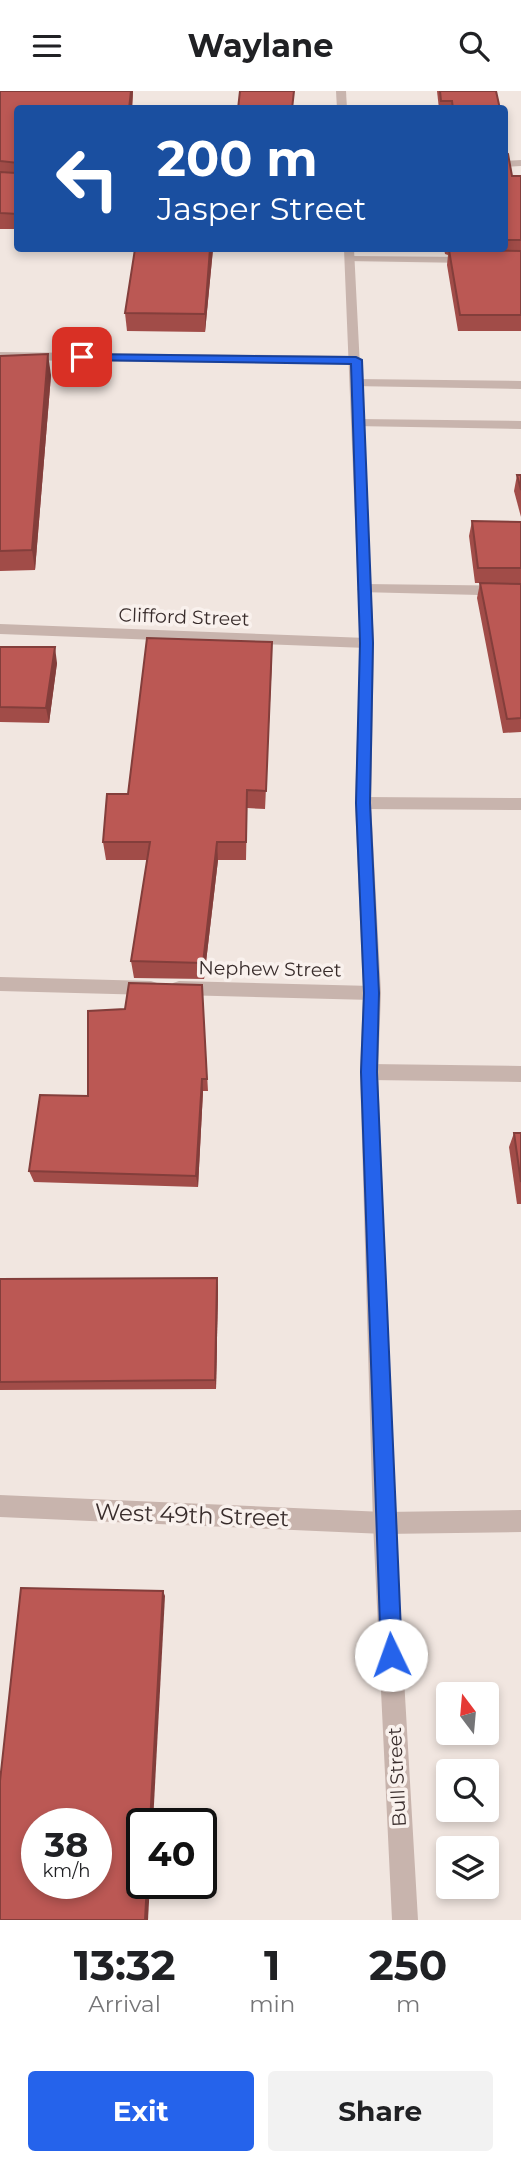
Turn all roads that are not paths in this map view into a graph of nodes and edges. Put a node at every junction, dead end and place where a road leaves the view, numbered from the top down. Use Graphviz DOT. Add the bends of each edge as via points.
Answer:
graph roads {
  1 [pos="349,253"];
  2 [pos="481,260"];
  3 [pos="0,356"];
  4 [pos="356,360"];
  5 [pos="356,383"];
  6 [pos="521,385"];
  7 [pos="358,423"];
  8 [pos="521,425"];
  9 [pos="364,589"];
  10 [pos="521,591"];
  11 [pos="0,629"];
  12 [pos="367,643"];
  13 [pos="363,803"];
  14 [pos="521,804"];
  15 [pos="0,984"];
  16 [pos="372,993"];
  17 [pos="369,1072"];
  18 [pos="521,1074"];
  19 [pos="0,1506"];
  20 [pos="521,1521"];
  21 [pos="384,1523"];
  22 [pos="405,1920"];
  1 -- 2 [label="street"];
  1 -- 4 [label="street, Bull Street"];
  3 -- 4 [label="street"];
  4 -- 5 [label="street, Bull Street"];
  5 -- 6 [label="street"];
  5 -- 7 [label="street, Bull Street"];
  7 -- 8 [label="street"];
  7 -- 9 [label="street, Bull Street"];
  9 -- 10 [label="street"];
  9 -- 12 [label="street, Bull Street"];
  11 -- 12 [label="street, Clifford Street"];
  12 -- 13 [label="street, Bull Street"];
  13 -- 14 [label="street"];
  13 -- 16 [label="street, Bull Street"];
  15 -- 16 [label="street, Nephew Street"];
  16 -- 17 [label="street, Bull Street"];
  17 -- 18 [label="street"];
  17 -- 21 [label="street, Bull Street"];
  19 -- 21 [label="street, West 49th Street"];
  20 -- 21 [label="street, West 49th Street"];
  21 -- 22 [label="street, Bull Street"];
}
